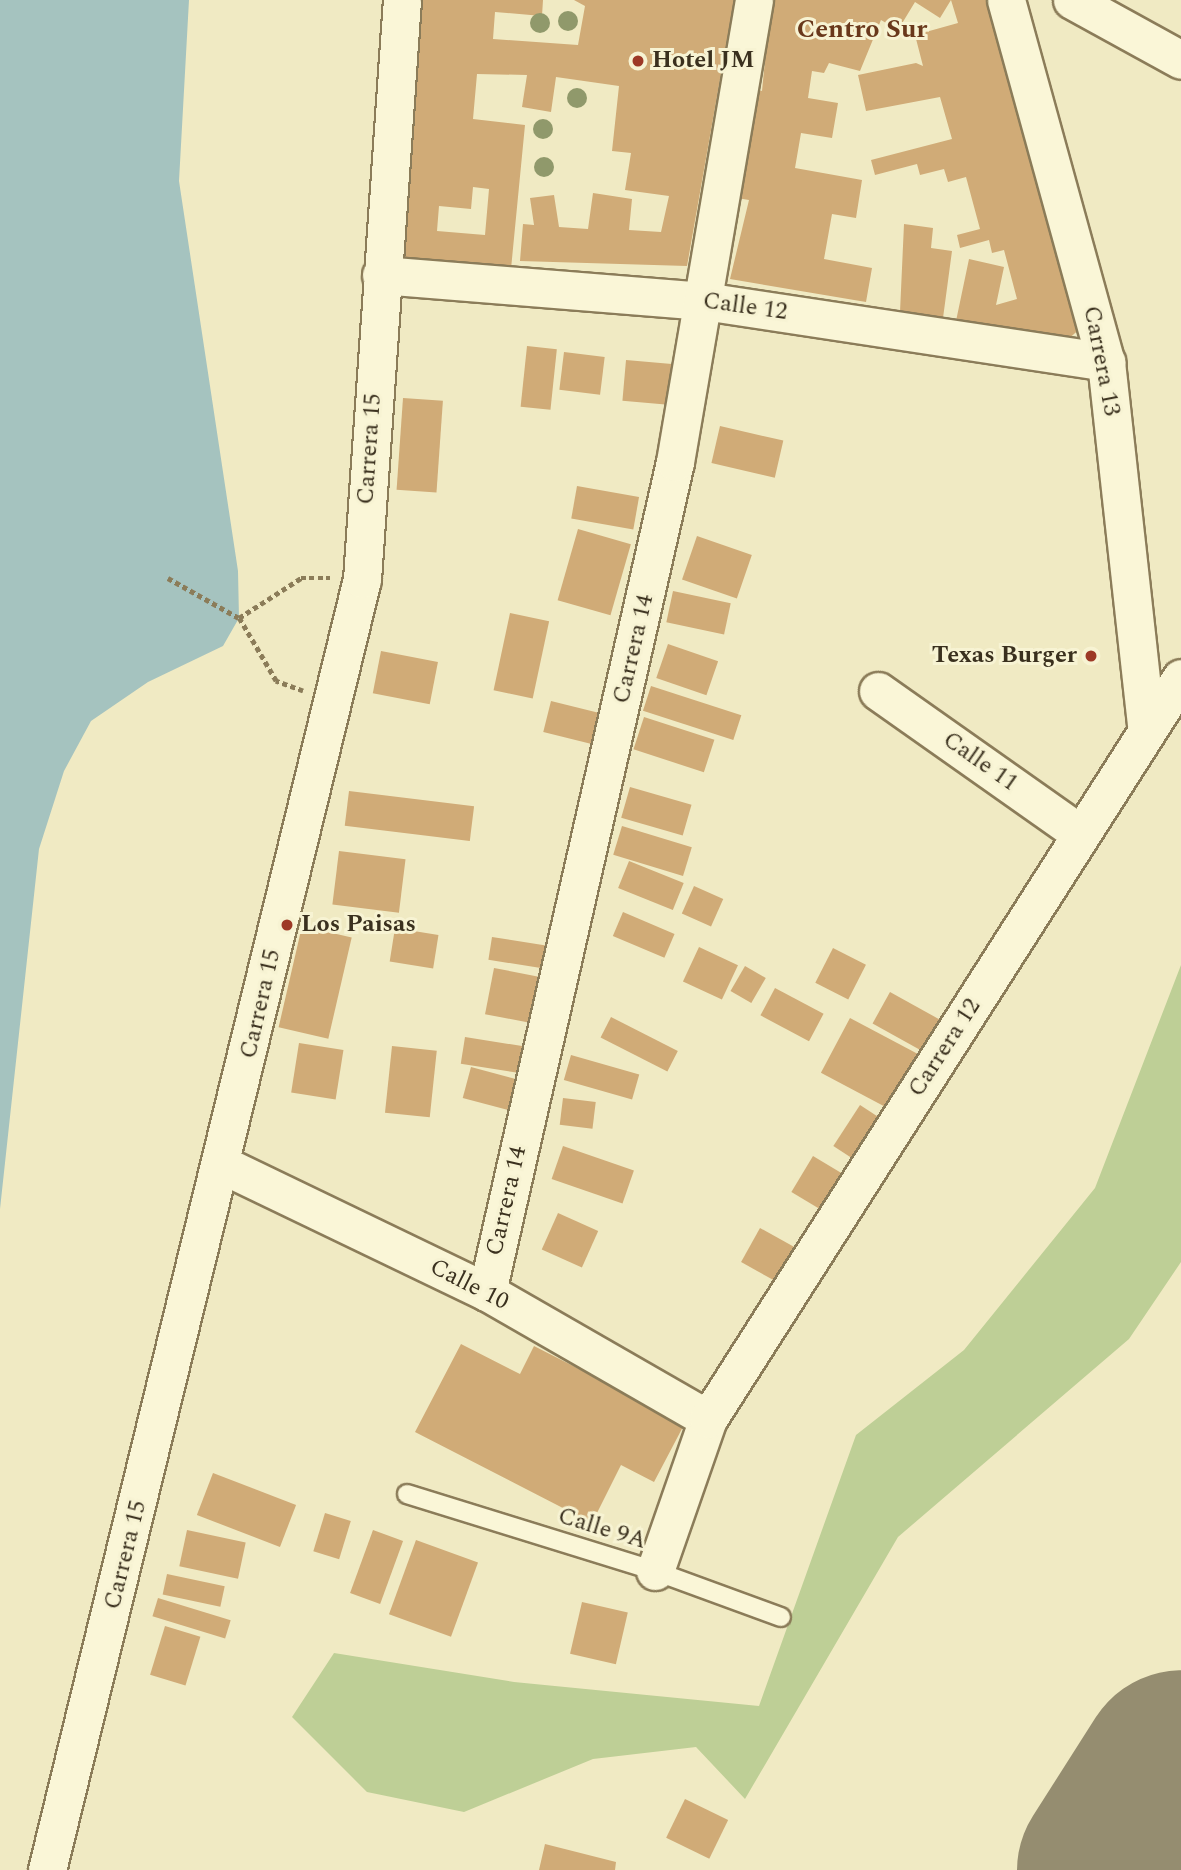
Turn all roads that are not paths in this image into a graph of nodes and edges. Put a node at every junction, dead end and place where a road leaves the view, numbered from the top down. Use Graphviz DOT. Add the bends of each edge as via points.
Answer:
graph roads {
  1 [pos="402,0"];
  2 [pos="754,0"];
  3 [pos="1006,0"];
  4 [pos="1072,0"];
  5 [pos="1181,60"];
  6 [pos="381,275"];
  7 [pos="704,300"];
  8 [pos="1106,362"];
  9 [pos="1181,678"];
  10 [pos="878,691"];
  11 [pos="1147,731"];
  12 [pos="1081,834"];
  13 [pos="223,1165"];
  14 [pos="487,1292"];
  15 [pos="708,1419"];
  16 [pos="407,1494"];
  17 [pos="655,1571"];
  18 [pos="781,1617"];
  19 [pos="47,1870"];
  1 -- 6 [label="street, Carrera 15"];
  2 -- 7 [label="street, Carrera 14"];
  3 -- 8 [label="street, Carrera 13"];
  4 -- 5 [label="street"];
  6 -- 7 [label="street, Calle 12"];
  6 -- 13 [label="street, Carrera 15" via="362,579"];
  7 -- 8 [label="street, Calle 12"];
  7 -- 14 [label="street, Carrera 14" via="657,546"];
  8 -- 11 [label="street, Carrera 13"];
  9 -- 11 [label="street, Carrera 12"];
  10 -- 12 [label="street, Calle 11"];
  11 -- 12 [label="street, Carrera 12"];
  12 -- 15 [label="street, Carrera 12"];
  13 -- 14 [label="street, Calle 10"];
  13 -- 19 [label="street, Carrera 15"];
  14 -- 15 [label="street, Calle 10"];
  15 -- 17 [label="street, Carrera 12"];
  16 -- 17 [label="lane, Calle 9A"];
  17 -- 18 [label="lane, Calle 9A"];
}
